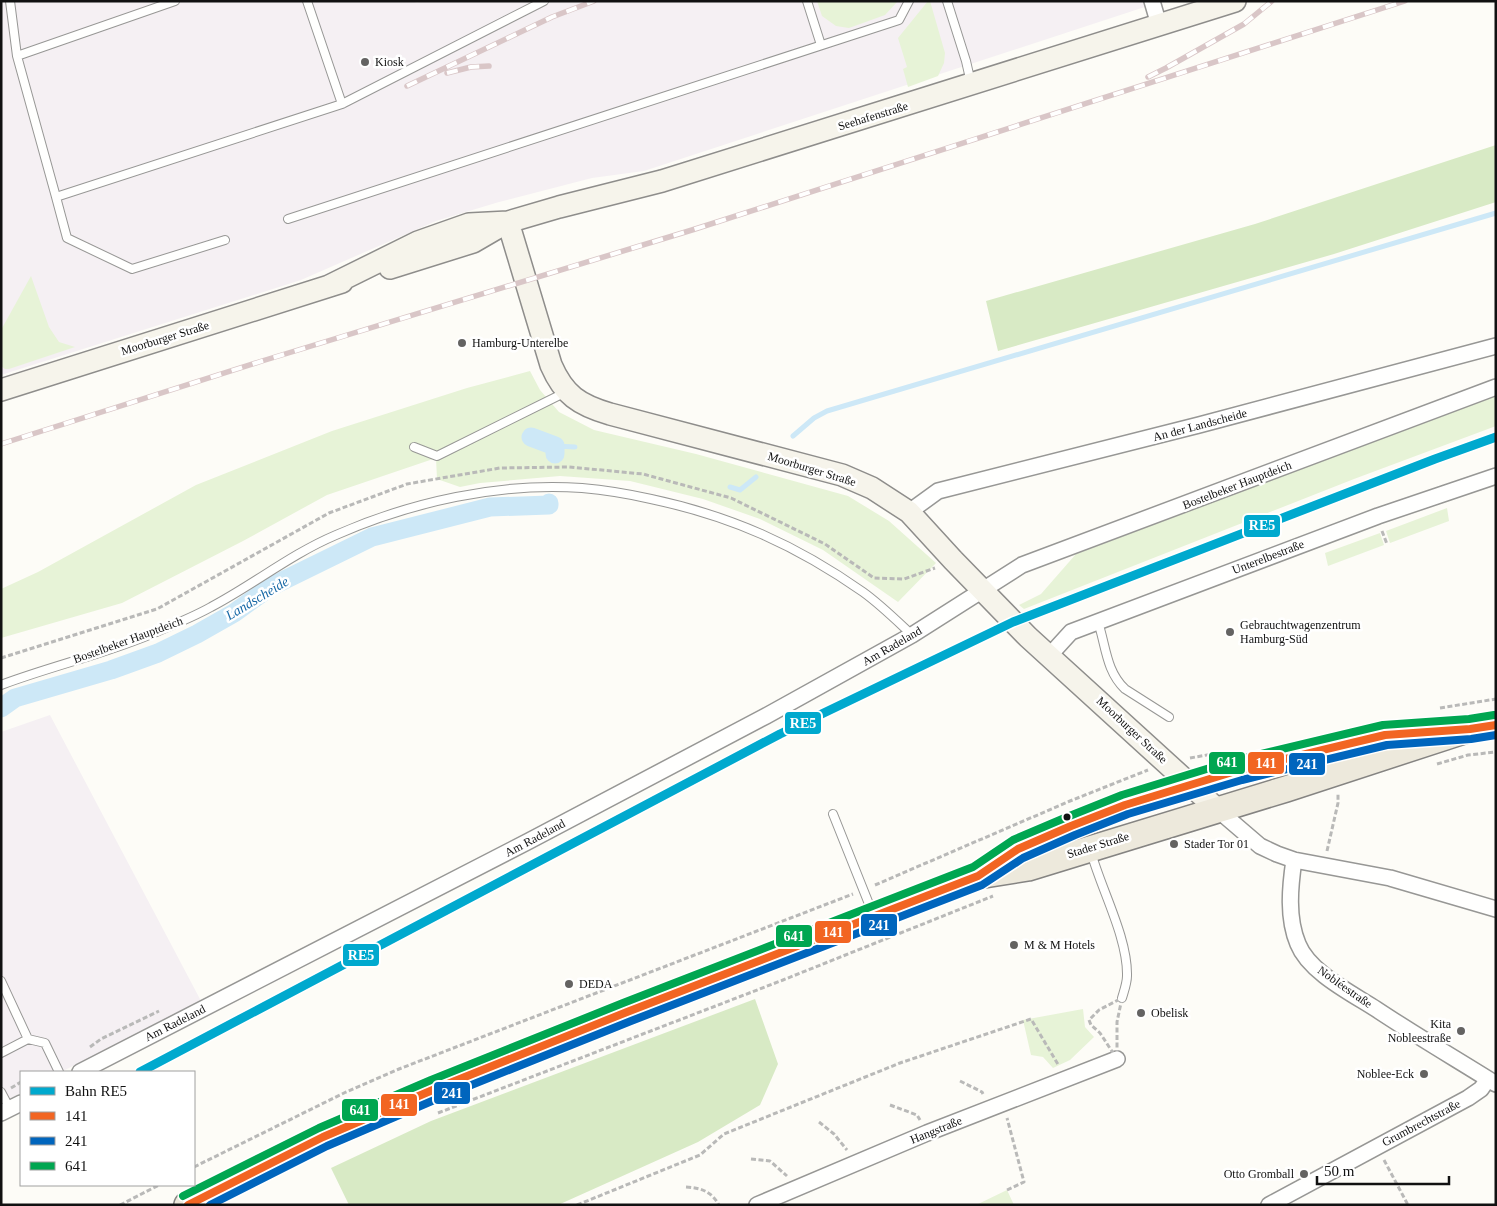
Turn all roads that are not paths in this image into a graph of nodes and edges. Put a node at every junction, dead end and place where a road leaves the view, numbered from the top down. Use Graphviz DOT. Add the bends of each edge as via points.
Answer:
graph roads {
  1 [pos="10,1"];
  2 [pos="175,1"];
  3 [pos="307,1"];
  4 [pos="544,1"];
  5 [pos="807,1"];
  6 [pos="909,1"];
  7 [pos="947,1"];
  8 [pos="1152,1"];
  9 [pos="1235,1"];
  10 [pos="1159,26"];
  11 [pos="821,45"];
  12 [pos="17,56"];
  13 [pos="971,85"];
  14 [pos="342,104"];
  15 [pos="56,197"];
  16 [pos="288,219"];
  17 [pos="508,222"];
  18 [pos="225,240"];
  19 [pos="1494,349"];
  20 [pos="1496,387"];
  21 [pos="1,390"];
  22 [pos="566,392"];
  23 [pos="414,447"];
  24 [pos="1496,476"];
  25 [pos="908,512"];
  26 [pos="983,590"];
  27 [pos="1098,622"];
  28 [pos="912,635"];
  29 [pos="1050,656"];
  30 [pos="1,685"];
  31 [pos="1169,717"];
  32 [pos="1496,725"];
  33 [pos="1470,730"];
  34 [pos="1190,785"];
  35 [pos="1218,810"];
  36 [pos="833,814"];
  37 [pos="1089,848"];
  38 [pos="1294,860"];
  39 [pos="978,876"];
  40 [pos="1496,908"];
  41 [pos="874,916"];
  42 [pos="1,981"];
  43 [pos="1122,998"];
  44 [pos="28,1038"];
  45 [pos="1,1053"];
  46 [pos="1117,1059"];
  47 [pos="59,1071"];
  48 [pos="82,1071"];
  49 [pos="1492,1082"];
  50 [pos="1,1092"];
  51 [pos="11,1108"];
  52 [pos="768,1203"];
  53 [pos="186,1205"];
  54 [pos="1270,1205"];
  1 -- 12 [label="lane"];
  2 -- 12 [label="lane"];
  3 -- 14 [label="lane"];
  4 -- 14 [label="lane"];
  5 -- 11 [label="lane"];
  6 -- 11 [label="lane" via="899,20"];
  7 -- 13 [label="lane"];
  8 -- 10 [label="street"];
  9 -- 10 [label="main road, Seehafenstraße"];
  10 -- 13 [label="main road, Seehafenstraße"];
  11 -- 16 [label="lane"];
  12 -- 15 [label="lane"];
  13 -- 17 [label="main road, Seehafenstraße" via="662,181"];
  14 -- 15 [label="lane"];
  15 -- 18 [label="lane" via="67,238 132,269"];
  17 -- 21 [label="main road, Moorburger Straße" via="473,242"];
  17 -- 22 [label="main road, Moorburger Straße" via="551,365"];
  19 -- 25 [label="street, An der Landscheide" via="938,491"];
  20 -- 26 [label="street, Bostelbeker Hauptdeich" via="1022,565"];
  22 -- 23 [label="lane" via="437,456"];
  22 -- 25 [label="main road, Moorburger Straße" via="582,404 610,414 842,475 872,488"];
  24 -- 27 [label="street, Unterelbestraße" via="1378,516"];
  25 -- 26 [label="main road, Moorburger Straße"];
  26 -- 28 [label="street, Am Radeland"];
  26 -- 29 [label="main road, Moorburger Straße"];
  27 -- 29 [label="street, Unterelbestraße" via="1071,632"];
  27 -- 31 [label="lane" via="1109,667 1118,683"];
  28 -- 30 [label="lane, Bostelbeker Hauptdeich" via="865,594 820,564 735,522 628,494 582,488 528,488 421,504 373,520 333,536 212,607 159,632"];
  28 -- 48 [label="street, Am Radeland" via="547,832"];
  29 -- 34 [label="main road, Moorburger Straße"];
  32 -- 33 [label="main road"];
  33 -- 34 [label="main road, Stader Straße" via="1385,735"];
  33 -- 35 [label="main road, Stader Straße"];
  34 -- 35 [label="main road, Moorburger Straße"];
  34 -- 39 [label="main road, Stader Straße" via="1062,829 1018,849"];
  35 -- 37 [label="main road, Stader Straße"];
  35 -- 38 [label="street" via="1260,846"];
  36 -- 41 [label="lane"];
  37 -- 39 [label="main road, Stader Straße" via="1028,868"];
  37 -- 43 [label="lane" via="1125,958 1128,977"];
  38 -- 40 [label="street" via="1390,878"];
  38 -- 49 [label="street, Nobléestraße" via="1290,898 1293,924 1298,943 1314,966"];
  39 -- 41 [label="main road, Stader Straße"];
  41 -- 53 [label="main road, Stader Straße" via="435,1089 323,1137"];
  42 -- 44 [label="lane"];
  44 -- 45 [label="lane"];
  44 -- 47 [label="lane" via="45,1043"];
  46 -- 52 [label="street, Hangstraße" via="854,1163"];
  49 -- 54 [label="street, Grumbrechtstraße"];
  50 -- 51 [label="lane"];
}
